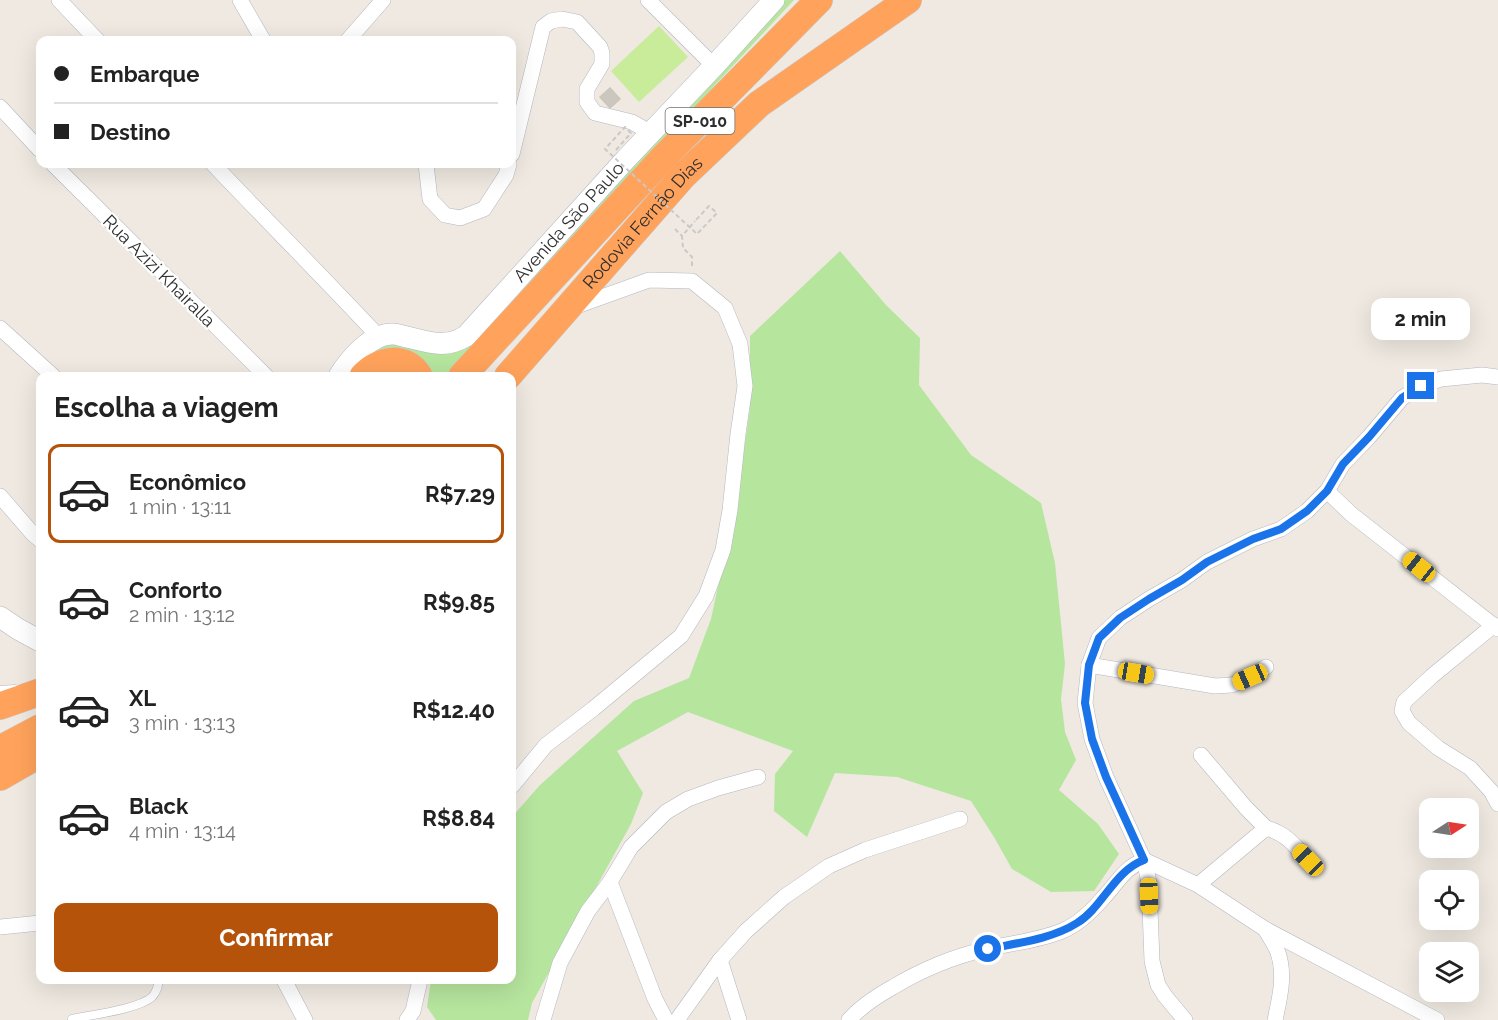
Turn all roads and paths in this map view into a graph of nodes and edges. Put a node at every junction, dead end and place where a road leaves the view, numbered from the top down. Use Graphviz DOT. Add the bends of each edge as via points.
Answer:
graph roads {
  1 [pos="58,0"];
  2 [pos="240,0"];
  3 [pos="383,0"];
  4 [pos="648,0"];
  5 [pos="774,0"];
  6 [pos="819,0"];
  7 [pos="908,0"];
  8 [pos="93,36"];
  9 [pos="260,36"];
  10 [pos="352,36"];
  11 [pos="714,66"];
  12 [pos="0,107"];
  13 [pos="651,133"];
  14 [pos="516,138"];
  15 [pos="36,146"];
  16 [pos="616,150"];
  17 [pos="57,168"];
  18 [pos="217,168"];
  19 [pos="426,168"];
  20 [pos="508,168"];
  21 [pos="675,230"];
  22 [pos="682,236"];
  23 [pos="692,281"];
  24 [pos="568,309"];
  25 [pos="0,328"];
  26 [pos="378,336"];
  27 [pos="49,372"];
  28 [pos="262,372"];
  29 [pos="342,372"];
  30 [pos="367,372"];
  31 [pos="415,372"];
  32 [pos="466,372"];
  33 [pos="512,372"];
  34 [pos="1498,377"];
  35 [pos="1327,491"];
  36 [pos="0,496"];
  37 [pos="36,537"];
  38 [pos="0,617"];
  39 [pos="1496,627"];
  40 [pos="36,639"];
  41 [pos="1089,665"];
  42 [pos="1266,667"];
  43 [pos="0,690"];
  44 [pos="36,690"];
  45 [pos="36,692"];
  46 [pos="0,706"];
  47 [pos="36,730"];
  48 [pos="0,749"];
  49 [pos="1201,754"];
  50 [pos="36,756"];
  51 [pos="0,777"];
  52 [pos="758,777"];
  53 [pos="516,781"];
  54 [pos="1498,804"];
  55 [pos="960,819"];
  56 [pos="1266,828"];
  57 [pos="1144,860"];
  58 [pos="1308,860"];
  59 [pos="610,882"];
  60 [pos="1198,885"];
  61 [pos="36,923"];
  62 [pos="0,927"];
  63 [pos="1265,929"];
  64 [pos="720,960"];
  65 [pos="158,984"];
  66 [pos="286,984"];
  67 [pos="419,984"];
  68 [pos="412,1017"];
  69 [pos="72,1019"];
  70 [pos="304,1020"];
  71 [pos="543,1020"];
  72 [pos="666,1020"];
  73 [pos="677,1020"];
  74 [pos="739,1020"];
  75 [pos="849,1020"];
  76 [pos="1185,1020"];
  77 [pos="1275,1020"];
  78 [pos="1437,1020"];
  1 -- 8 [label="street"];
  2 -- 9 [label="street"];
  3 -- 10 [label="street"];
  4 -- 11 [label="street"];
  5 -- 11 [label="street, Avenida São Paulo"];
  6 -- 32 [label="highway, Rodovia Fernão Dias / SP-010" via="663,158"];
  7 -- 24 [label="highway, Rodovia Fernão Dias / SP-010" via="759,104 683,176"];
  11 -- 13 [label="street, Avenida São Paulo"];
  12 -- 15 [label="street"];
  13 -- 14 [label="street" via="633,122 595,113 587,102 587,89 602,63 603,52 577,22 562,19 543,27"];
  13 -- 26 [label="street, Avenida São Paulo" via="466,336 442,344 393,334"];
  16 -- 22 [label="path, bridge" via="631,134 625,128 605,149 697,234 717,213 709,206 695,221"];
  17 -- 28 [label="street, Rua Azizi Khairalla"];
  18 -- 26 [label="street"];
  19 -- 20 [label="street" via="430,199 445,215 460,218 484,209"];
  21 -- 22 [label="path"];
  22 -- 23 [label="path" via="683,248 692,257"];
  23 -- 24 [label="street" via="648,280"];
  23 -- 53 [label="street" via="725,308 740,344 746,386 723,549 706,597 681,636 546,745"];
  24 -- 33 [label="highway, Rodovia Fernão Dias / SP-010"];
  25 -- 27 [label="street"];
  26 -- 29 [label="street"];
  30 -- 31 [label="highway" via="390,361 401,362"];
  34 -- 35 [label="street" via="1441,379 1402,398 1343,464"];
  35 -- 39 [label="street"];
  35 -- 41 [label="street" via="1281,529 1218,557 1120,618 1099,638"];
  36 -- 37 [label="street"];
  38 -- 40 [label="street"];
  39 -- 54 [label="street" via="1432,676 1404,702 1402,711 1409,723 1438,748 1470,768"];
  41 -- 42 [label="street" via="1215,686 1232,685"];
  41 -- 57 [label="street" via="1085,703 1092,739"];
  43 -- 44 [label="lane"];
  45 -- 46 [label="highway"];
  47 -- 48 [label="highway"];
  49 -- 56 [label="street"];
  50 -- 51 [label="highway"];
  52 -- 59 [label="street" via="718,788 666,812 631,847"];
  55 -- 64 [label="street" via="829,866 777,904"];
  56 -- 58 [label="street" via="1286,837"];
  56 -- 60 [label="street"];
  57 -- 60 [label="street"];
  57 -- 75 [label="street" via="1124,872 1079,922 1045,937 958,956 919,972 858,1010"];
  57 -- 76 [label="street" via="1149,882 1152,961 1158,985"];
  59 -- 71 [label="street" via="588,911 560,963"];
  59 -- 72 [label="street"];
  60 -- 63 [label="street"];
  61 -- 62 [label="street"];
  63 -- 77 [label="street" via="1282,968"];
  63 -- 78 [label="street"];
  64 -- 73 [label="street"];
  64 -- 74 [label="street"];
  65 -- 69 [label="lane" via="151,998 138,1004"];
  66 -- 70 [label="street"];
  67 -- 68 [label="street"];
}
